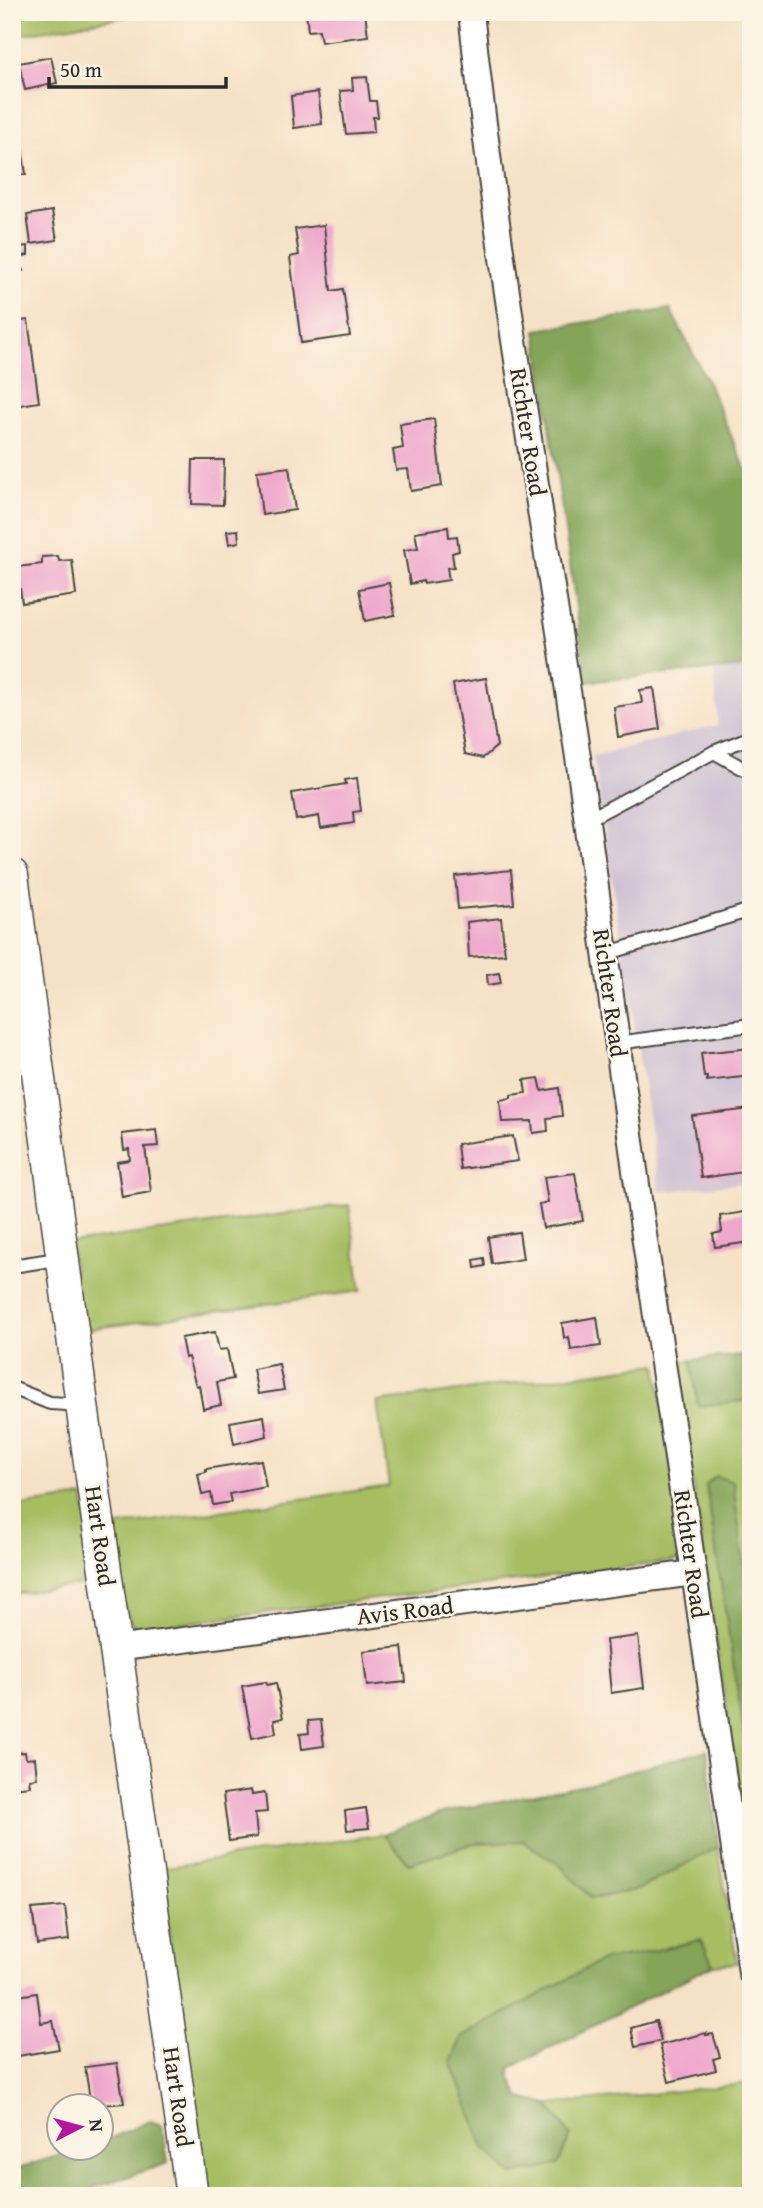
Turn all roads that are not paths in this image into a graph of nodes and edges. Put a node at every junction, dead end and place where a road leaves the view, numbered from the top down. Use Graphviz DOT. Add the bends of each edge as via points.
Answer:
graph roads {
  1 [pos="471,12"];
  2 [pos="751,737"];
  3 [pos="714,752"];
  4 [pos="751,773"];
  5 [pos="587,820"];
  6 [pos="12,877"];
  7 [pos="751,910"];
  8 [pos="16,942"];
  9 [pos="605,954"];
  10 [pos="751,1025"];
  11 [pos="617,1043"];
  12 [pos="64,1258"];
  13 [pos="12,1266"];
  14 [pos="12,1388"];
  15 [pos="82,1405"];
  16 [pos="694,1573"];
  17 [pos="115,1649"];
  18 [pos="751,1973"];
  19 [pos="192,2196"];
  1 -- 5 [label="street, Richter Road" via="500,250"];
  2 -- 3 [label="lane"];
  3 -- 4 [label="lane"];
  3 -- 5 [label="lane"];
  5 -- 9 [label="street, Richter Road"];
  6 -- 8 [label="street, Hart Road"];
  7 -- 9 [label="lane"];
  8 -- 12 [label="street, Hart Road"];
  9 -- 11 [label="street, Richter Road"];
  10 -- 11 [label="lane"];
  11 -- 16 [label="street, Richter Road"];
  12 -- 13 [label="lane"];
  12 -- 15 [label="street, Hart Road"];
  14 -- 15 [label="lane" via="50,1403"];
  15 -- 17 [label="street, Hart Road"];
  16 -- 17 [label="street, Avis Road"];
  16 -- 18 [label="street, Richter Road"];
  17 -- 19 [label="street, Hart Road"];
}
